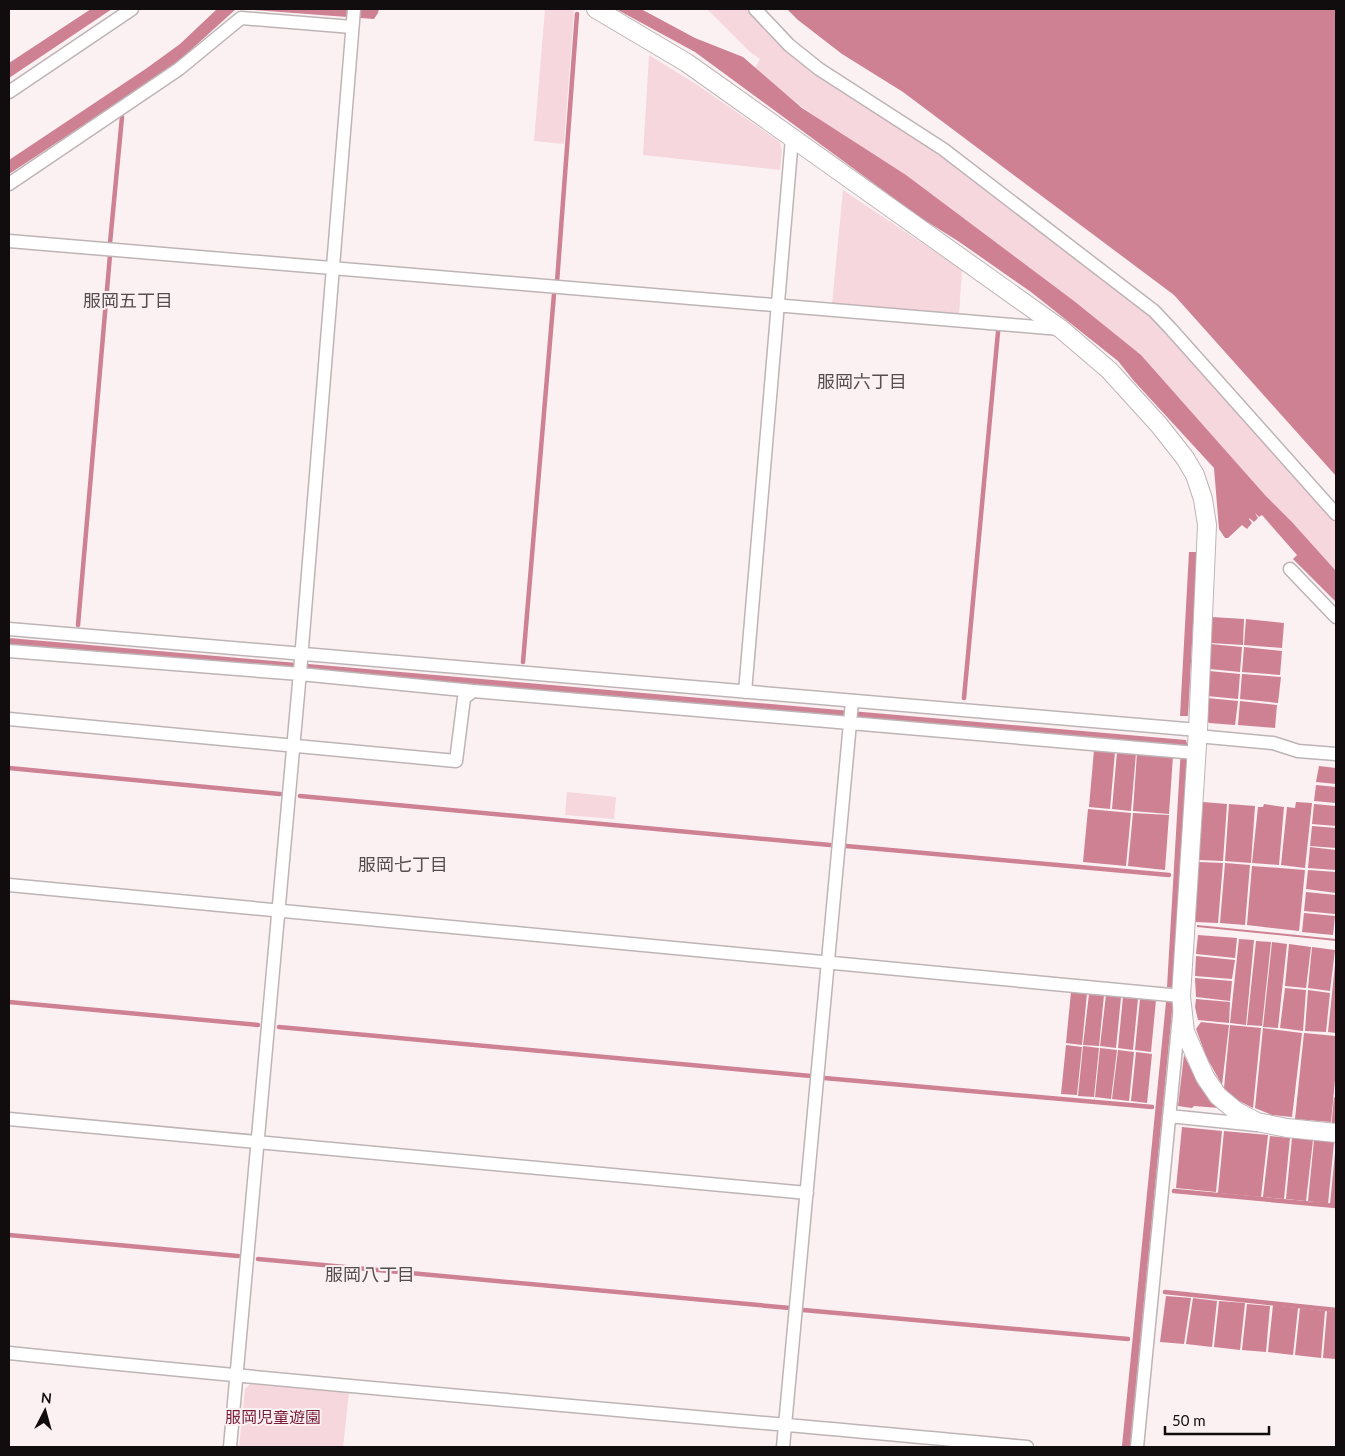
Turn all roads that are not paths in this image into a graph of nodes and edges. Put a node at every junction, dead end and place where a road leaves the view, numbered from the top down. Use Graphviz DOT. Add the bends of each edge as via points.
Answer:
graph roads {
  1 [pos="132,9"];
  2 [pos="596,9"];
  3 [pos="755,9"];
  4 [pos="353,19"];
  5 [pos="9,92"];
  6 [pos="792,138"];
  7 [pos="9,184"];
  8 [pos="9,241"];
  9 [pos="334,268"];
  10 [pos="778,306"];
  11 [pos="1061,329"];
  12 [pos="1336,514"];
  13 [pos="1290,569"];
  14 [pos="1336,617"];
  15 [pos="9,629"];
  16 [pos="9,651"];
  17 [pos="302,654"];
  18 [pos="300,673"];
  19 [pos="473,691"];
  20 [pos="745,692"];
  21 [pos="852,701"];
  22 [pos="9,719"];
  23 [pos="850,723"];
  24 [pos="1192,745"];
  25 [pos="294,746"];
  26 [pos="1336,754"];
  27 [pos="9,885"];
  28 [pos="279,911"];
  29 [pos="827,963"];
  30 [pos="1181,996"];
  31 [pos="1169,1116"];
  32 [pos="9,1119"];
  33 [pos="1287,1128"];
  34 [pos="1336,1133"];
  35 [pos="258,1142"];
  36 [pos="806,1193"];
  37 [pos="9,1353"];
  38 [pos="236,1377"];
  39 [pos="785,1424"];
  40 [pos="230,1447"];
  41 [pos="783,1447"];
  42 [pos="1027,1447"];
  43 [pos="1137,1447"];
  1 -- 5 [label="street"];
  2 -- 6 [label="street" via="687,63"];
  3 -- 12 [label="street" via="819,69 943,149 1154,311"];
  4 -- 7 [label="street" via="241,18 179,70"];
  4 -- 9 [label="street"];
  6 -- 10 [label="street"];
  6 -- 11 [label="street"];
  8 -- 9 [label="street"];
  9 -- 10 [label="street"];
  9 -- 17 [label="street"];
  10 -- 11 [label="street"];
  10 -- 20 [label="street"];
  11 -- 24 [label="street" via="1109,370 1159,425 1185,458 1203,499 1207,525"];
  13 -- 14 [label="street"];
  15 -- 17 [label="street"];
  16 -- 18 [label="street"];
  17 -- 18 [label="street"];
  17 -- 20 [label="street"];
  18 -- 19 [label="street"];
  18 -- 25 [label="street"];
  19 -- 23 [label="street"];
  19 -- 25 [label="street" via="464,698 456,761"];
  20 -- 21 [label="street"];
  21 -- 23 [label="street"];
  21 -- 24 [label="street"];
  22 -- 25 [label="street"];
  23 -- 24 [label="street"];
  23 -- 29 [label="street"];
  24 -- 26 [label="street" via="1273,743 1298,751"];
  24 -- 30 [label="street"];
  25 -- 28 [label="street"];
  27 -- 28 [label="street"];
  28 -- 29 [label="street"];
  28 -- 35 [label="street"];
  29 -- 30 [label="street"];
  29 -- 36 [label="street"];
  30 -- 31 [label="street"];
  30 -- 33 [label="street" via="1185,1032 1205,1077 1218,1096 1257,1122"];
  31 -- 33 [label="street"];
  31 -- 43 [label="street"];
  32 -- 35 [label="street"];
  33 -- 34 [label="street"];
  35 -- 36 [label="street"];
  35 -- 38 [label="street"];
  36 -- 39 [label="street"];
  37 -- 38 [label="street"];
  38 -- 39 [label="street"];
  38 -- 40 [label="street"];
  39 -- 41 [label="street"];
  39 -- 42 [label="street"];
}
